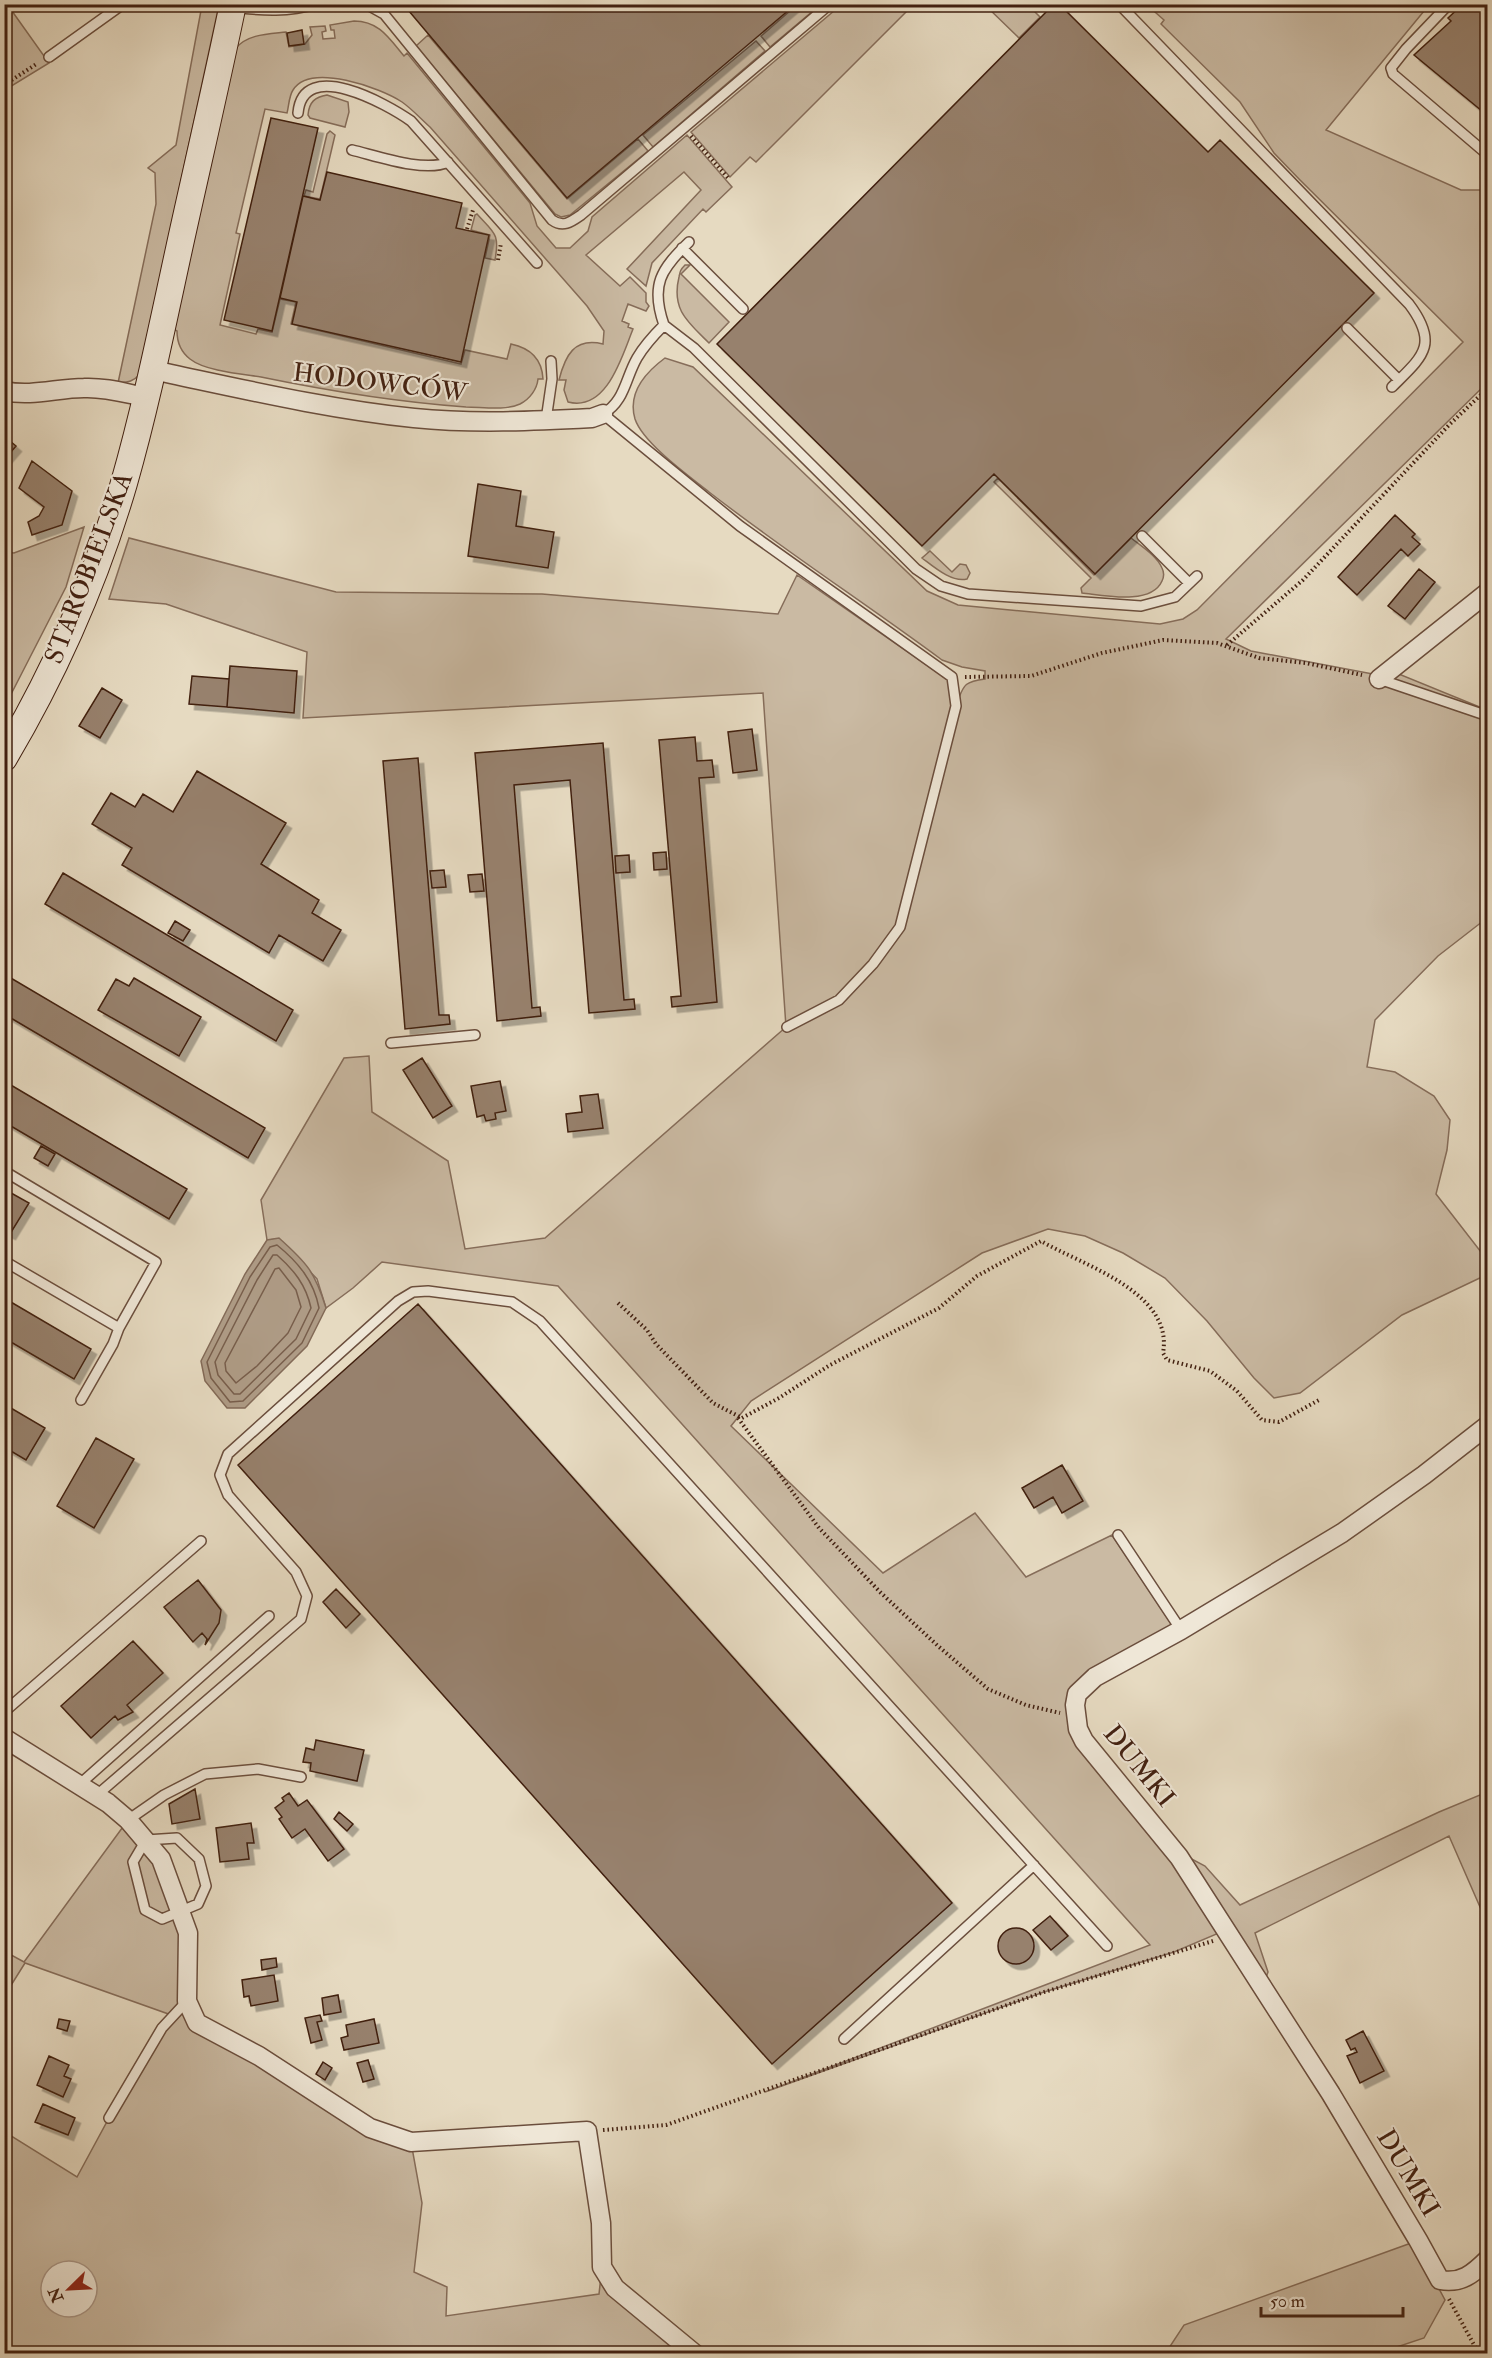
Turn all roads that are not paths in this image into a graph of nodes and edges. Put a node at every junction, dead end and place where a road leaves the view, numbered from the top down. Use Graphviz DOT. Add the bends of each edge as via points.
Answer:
graph roads {
  1 [pos="316,4"];
  2 [pos="366,4"];
  3 [pos="830,4"];
  4 [pos="1119,4"];
  5 [pos="1449,4"];
  6 [pos="118,6"];
  7 [pos="233,6"];
  8 [pos="49,57"];
  9 [pos="298,113"];
  10 [pos="352,150"];
  11 [pos="1488,155"];
  12 [pos="448,162"];
  13 [pos="537,263"];
  14 [pos="743,309"];
  15 [pos="664,325"];
  16 [pos="1347,328"];
  17 [pos="551,362"];
  18 [pos="152,370"];
  19 [pos="4,391"];
  20 [pos="145,397"];
  21 [pos="603,414"];
  22 [pos="546,420"];
  23 [pos="1142,536"];
  24 [pos="1197,576"];
  25 [pos="1189,583"];
  26 [pos="1488,592"];
  27 [pos="1379,678"];
  28 [pos="1488,716"];
  29 [pos="4,758"];
  30 [pos="787,1027"];
  31 [pos="475,1035"];
  32 [pos="391,1043"];
  33 [pos="4,1171"];
  34 [pos="4,1261"];
  35 [pos="119,1328"];
  36 [pos="81,1400"];
  37 [pos="1488,1425"];
  38 [pos="1118,1535"];
  39 [pos="201,1541"];
  40 [pos="269,1616"];
  41 [pos="1181,1630"];
  42 [pos="4,1712"];
  43 [pos="4,1738"];
  44 [pos="301,1777"];
  45 [pos="80,1784"];
  46 [pos="97,1795"];
  47 [pos="128,1820"];
  48 [pos="146,1840"];
  49 [pos="1034,1865"];
  50 [pos="181,1912"];
  51 [pos="1107,1946"];
  52 [pos="187,2001"];
  53 [pos="844,2039"];
  54 [pos="110,2118"];
  55 [pos="1488,2259"];
  56 [pos="695,2354"];
  1 -- 7 [label="lane" via="261,11"];
  2 -- 3 [label="lane" via="384,14 559,224 581,215"];
  4 -- 16 [label="lane" via="1414,311 1425,332 1424,348 1419,360 1395,384"];
  5 -- 11 [label="lane" via="1391,68 1393,74"];
  6 -- 8 [label="lane"];
  7 -- 18 [label="street, STAROBIELSKA"];
  9 -- 12 [label="lane" via="299,102 308,92 327,86 346,89 379,100 411,121"];
  10 -- 12 [label="lane" via="423,166"];
  12 -- 13 [label="lane"];
  14 -- 15 [label="lane" via="686,245 666,264 660,280 659,310"];
  15 -- 21 [label="lane" via="637,359 621,398"];
  15 -- 25 [label="lane" via="694,348 916,569 941,586 968,594 1141,606 1175,597"];
  17 -- 22 [label="lane"];
  18 -- 20 [label="street, STAROBIELSKA"];
  18 -- 22 [label="street, HODOWCÓW" via="414,418"];
  19 -- 20 [label="street" via="28,394 86,387"];
  20 -- 29 [label="street, STAROBIELSKA" via="123,484 91,578 53,665"];
  21 -- 22 [label="street, HODOWCÓW"];
  21 -- 30 [label="lane" via="740,526 952,677 956,706 900,927 873,964 839,1000"];
  23 -- 25 [label="lane"];
  24 -- 25 [label="lane"];
  26 -- 27 [label="street"];
  27 -- 28 [label="lane"];
  31 -- 32 [label="lane"];
  33 -- 35 [label="lane" via="156,1262"];
  34 -- 35 [label="lane"];
  35 -- 36 [label="lane"];
  37 -- 41 [label="street, DUMKI" via="1386,1503"];
  38 -- 41 [label="lane"];
  39 -- 42 [label="lane"];
  40 -- 45 [label="lane"];
  41 -- 55 [label="street, DUMKI" via="1085,1685 1077,1694 1075,1705 1078,1729 1179,1857 1231,1936 1331,2094 1440,2280 1467,2277"];
  43 -- 45 [label="street"];
  44 -- 47 [label="lane" via="258,1769 205,1774"];
  45 -- 46 [label="street"];
  46 -- 47 [label="street"];
  46 -- 49 [label="lane" via="301,1619 307,1596 296,1572 228,1495 220,1475 228,1454 398,1301 413,1292 428,1290 512,1302 540,1321"];
  47 -- 48 [label="street"];
  48 -- 50 [label="street" via="161,1859"];
  48 -- 50 [label="lane" via="132,1862 145,1910 162,1919"];
  48 -- 50 [label="lane" via="177,1838 199,1859 206,1887 198,1904"];
  49 -- 51 [label="lane"];
  49 -- 53 [label="lane"];
  50 -- 52 [label="street" via="188,1933"];
  52 -- 54 [label="lane" via="162,2028"];
  52 -- 56 [label="street" via="197,2023 259,2056 370,2128 411,2142 587,2131 601,2223 602,2267 615,2288"];
}
